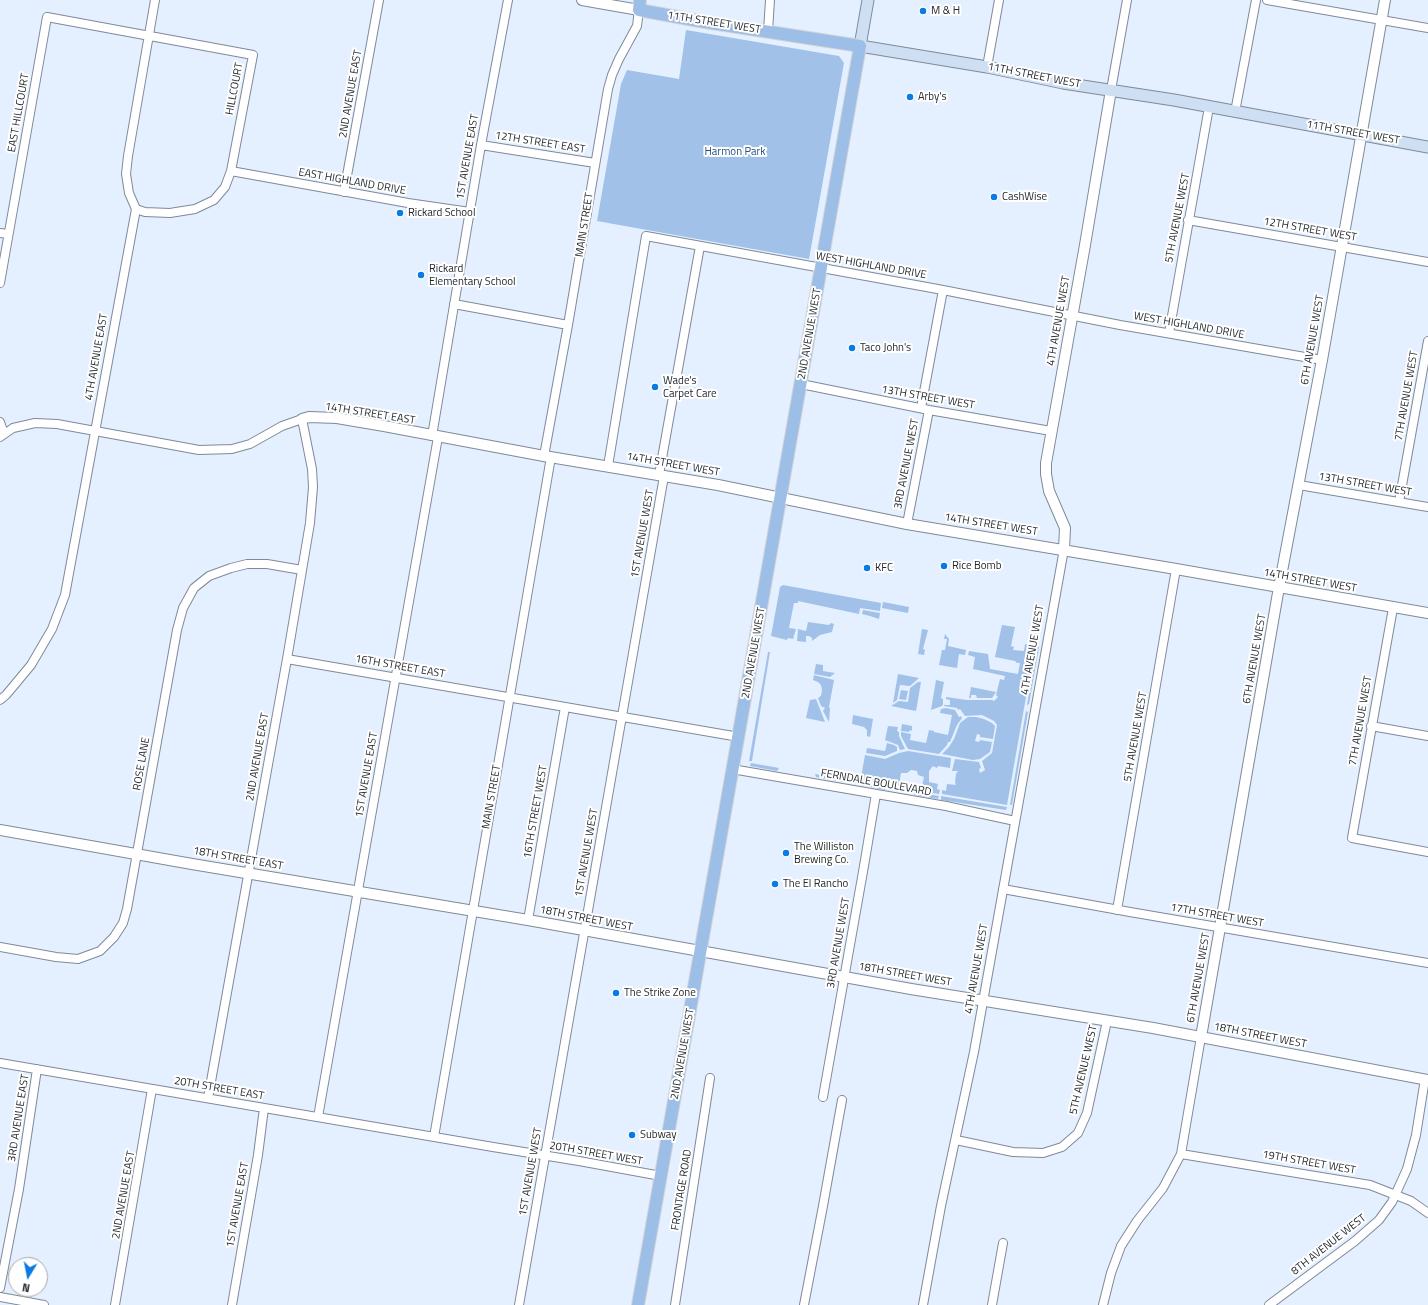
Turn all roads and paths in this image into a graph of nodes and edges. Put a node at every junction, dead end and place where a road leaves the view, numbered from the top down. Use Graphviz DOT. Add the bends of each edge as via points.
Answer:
graph roads {
  1 [pos="155,0"];
  2 [pos="379,0"];
  3 [pos="508,0"];
  4 [pos="582,0"];
  5 [pos="770,0"];
  6 [pos="868,0"];
  7 [pos="999,0"];
  8 [pos="1128,0"];
  9 [pos="1256,0"];
  10 [pos="1267,0"];
  11 [pos="1385,0"];
  12 [pos="639,5"];
  13 [pos="47,18"];
  14 [pos="1382,20"];
  15 [pos="1428,28"];
  16 [pos="768,31"];
  17 [pos="149,36"];
  18 [pos="860,46"];
  19 [pos="987,67"];
  20 [pos="1112,90"];
  21 [pos="1209,107"];
  22 [pos="1235,112"];
  23 [pos="1361,135"];
  24 [pos="481,145"];
  25 [pos="1428,147"];
  26 [pos="595,163"];
  27 [pos="230,171"];
  28 [pos="344,192"];
  29 [pos="136,209"];
  30 [pos="470,212"];
  31 [pos="1188,220"];
  32 [pos="4,233"];
  33 [pos="700,246"];
  34 [pos="1341,247"];
  35 [pos="1428,262"];
  36 [pos="821,268"];
  37 [pos="0,283"];
  38 [pos="943,290"];
  39 [pos="454,304"];
  40 [pos="1073,316"];
  41 [pos="568,325"];
  42 [pos="1169,333"];
  43 [pos="1428,341"];
  44 [pos="1322,360"];
  45 [pos="800,384"];
  46 [pos="925,409"];
  47 [pos="302,419"];
  48 [pos="0,422"];
  49 [pos="1051,430"];
  50 [pos="95,431"];
  51 [pos="2,435"];
  52 [pos="435,436"];
  53 [pos="547,456"];
  54 [pos="608,466"];
  55 [pos="662,476"];
  56 [pos="1299,485"];
  57 [pos="781,498"];
  58 [pos="1399,502"];
  59 [pos="1428,507"];
  60 [pos="907,524"];
  61 [pos="1064,550"];
  62 [pos="1176,569"];
  63 [pos="302,570"];
  64 [pos="1279,587"];
  65 [pos="1393,608"];
  66 [pos="1428,613"];
  67 [pos="287,659"];
  68 [pos="396,678"];
  69 [pos="510,698"];
  70 [pos="0,700"];
  71 [pos="565,707"];
  72 [pos="622,717"];
  73 [pos="1371,726"];
  74 [pos="1428,736"];
  75 [pos="739,737"];
  76 [pos="732,769"];
  77 [pos="876,794"];
  78 [pos="1014,821"];
  79 [pos="0,830"];
  80 [pos="1428,852"];
  81 [pos="137,854"];
  82 [pos="248,873"];
  83 [pos="1004,889"];
  84 [pos="358,892"];
  85 [pos="1117,910"];
  86 [pos="473,911"];
  87 [pos="528,920"];
  88 [pos="1220,927"];
  89 [pos="584,931"];
  90 [pos="0,947"];
  91 [pos="700,951"];
  92 [pos="1428,963"];
  93 [pos="844,977"];
  94 [pos="983,1001"];
  95 [pos="1107,1021"];
  96 [pos="1201,1037"];
  97 [pos="0,1063"];
  98 [pos="37,1069"];
  99 [pos="710,1078"];
  100 [pos="1427,1080"];
  101 [pos="152,1089"];
  102 [pos="823,1096"];
  103 [pos="208,1098"];
  104 [pos="842,1100"];
  105 [pos="264,1108"];
  106 [pos="318,1117"];
  107 [pos="434,1137"];
  108 [pos="956,1140"];
  109 [pos="1181,1154"];
  110 [pos="545,1156"];
  111 [pos="660,1176"];
  112 [pos="1395,1194"];
  113 [pos="1428,1213"];
  114 [pos="1004,1243"];
  115 [pos="0,1288"];
  116 [pos="0,1297"];
  117 [pos="44,1305"];
  118 [pos="115,1305"];
  119 [pos="232,1305"];
  120 [pos="519,1305"];
  121 [pos="638,1305"];
  122 [pos="675,1305"];
  123 [pos="804,1305"];
  124 [pos="923,1305"];
  125 [pos="992,1305"];
  126 [pos="1104,1305"];
  127 [pos="1269,1305"];
  1 -- 17 [label="street"];
  2 -- 28 [label="street, 2ND AVENUE EAST"];
  3 -- 24 [label="street, 1ST AVENUE EAST"];
  4 -- 12 [label="street"];
  5 -- 16 [label="street"];
  6 -- 18 [label="main road, 2ND AVENUE WEST"];
  7 -- 19 [label="street"];
  8 -- 20 [label="street, 4TH AVENUE WEST"];
  9 -- 22 [label="street"];
  10 -- 14 [label="street"];
  11 -- 14 [label="street, 6TH AVENUE WEST"];
  12 -- 16 [label="main road, 11TH STREET WEST" via="705,22"];
  12 -- 26 [label="street, MAIN STREET" via="638,26 612,75"];
  13 -- 17 [label="street, HILLCOURT"];
  13 -- 32 [label="street, EAST HILLCOURT"];
  14 -- 15 [label="street"];
  14 -- 23 [label="street, 6TH AVENUE WEST"];
  16 -- 18 [label="main road, 11TH STREET WEST"];
  17 -- 27 [label="street, HILLCOURT" via="253,55"];
  17 -- 29 [label="street" via="126,174 129,193"];
  18 -- 19 [label="main road, 11TH STREET WEST"];
  18 -- 36 [label="main road, 2ND AVENUE WEST"];
  19 -- 20 [label="main road, 11TH STREET WEST"];
  20 -- 21 [label="main road, 11TH STREET WEST"];
  20 -- 40 [label="street, 4TH AVENUE WEST"];
  21 -- 22 [label="main road, 11TH STREET WEST"];
  21 -- 31 [label="street, 5TH AVENUE WEST"];
  22 -- 23 [label="main road, 11TH STREET WEST"];
  23 -- 25 [label="main road, 11TH STREET WEST"];
  23 -- 34 [label="street, 6TH AVENUE WEST"];
  24 -- 26 [label="street, 12TH STREET EAST"];
  24 -- 30 [label="street, 1ST AVENUE EAST"];
  26 -- 41 [label="street, MAIN STREET"];
  27 -- 28 [label="street, EAST HIGHLAND DRIVE"];
  27 -- 29 [label="street, HILLCOURT" via="225,187 214,200 195,209 170,213"];
  28 -- 30 [label="street, EAST HIGHLAND DRIVE"];
  29 -- 50 [label="street, 4TH AVENUE EAST"];
  30 -- 39 [label="street, 1ST AVENUE EAST"];
  31 -- 34 [label="street, 12TH STREET WEST"];
  31 -- 42 [label="street, 5TH AVENUE WEST"];
  32 -- 37 [label="street, EAST HILLCOURT"];
  33 -- 36 [label="street, WEST HIGHLAND DRIVE"];
  33 -- 54 [label="street, WEST HIGHLAND DRIVE" via="646,236"];
  33 -- 55 [label="street, 1ST AVENUE WEST"];
  34 -- 35 [label="street, 12TH STREET WEST"];
  34 -- 44 [label="street, 6TH AVENUE WEST"];
  36 -- 38 [label="street, WEST HIGHLAND DRIVE"];
  36 -- 45 [label="main road, 2ND AVENUE WEST"];
  38 -- 40 [label="street, WEST HIGHLAND DRIVE"];
  38 -- 46 [label="street, 3RD AVENUE WEST"];
  39 -- 41 [label="street"];
  39 -- 52 [label="street, 1ST AVENUE EAST"];
  40 -- 42 [label="street, WEST HIGHLAND DRIVE"];
  40 -- 49 [label="street, 4TH AVENUE WEST"];
  41 -- 53 [label="street, MAIN STREET"];
  42 -- 44 [label="street, WEST HIGHLAND DRIVE"];
  43 -- 58 [label="street, 7TH AVENUE WEST"];
  44 -- 56 [label="street, 6TH AVENUE WEST"];
  45 -- 46 [label="street, 13TH STREET WEST"];
  45 -- 57 [label="main road, 2ND AVENUE WEST"];
  46 -- 49 [label="street, 13TH STREET WEST"];
  46 -- 60 [label="street, 3RD AVENUE WEST"];
  47 -- 50 [label="street, 14TH STREET EAST" via="282,426 250,444 232,449 199,450"];
  47 -- 52 [label="street, 14TH STREET EAST" via="337,418"];
  47 -- 63 [label="street, 2ND AVENUE EAST" via="313,487"];
  48 -- 51 [label="street"];
  49 -- 61 [label="street, 4TH AVENUE WEST" via="1046,474 1049,491 1064,528"];
  50 -- 51 [label="street, 14TH STREET EAST" via="35,422 13,428"];
  50 -- 70 [label="street, 4TH AVENUE EAST" via="65,595 52,629 31,665"];
  52 -- 53 [label="street, 14TH STREET EAST"];
  52 -- 68 [label="street, 1ST AVENUE EAST"];
  53 -- 54 [label="street, 14TH STREET WEST"];
  53 -- 69 [label="street, MAIN STREET"];
  54 -- 55 [label="street, 14TH STREET WEST"];
  55 -- 57 [label="street, 14TH STREET WEST"];
  55 -- 72 [label="street, 1ST AVENUE WEST"];
  56 -- 58 [label="street, 13TH STREET WEST"];
  56 -- 64 [label="street, 6TH AVENUE WEST"];
  57 -- 60 [label="street, 14TH STREET WEST"];
  57 -- 75 [label="main road, 2ND AVENUE WEST"];
  58 -- 59 [label="street, 13TH STREET WEST"];
  60 -- 61 [label="street, 14TH STREET WEST"];
  61 -- 62 [label="street, 14TH STREET WEST"];
  61 -- 78 [label="street, 4TH AVENUE WEST"];
  62 -- 64 [label="street, 14TH STREET WEST"];
  62 -- 85 [label="street, 5TH AVENUE WEST"];
  63 -- 67 [label="street, 2ND AVENUE EAST"];
  63 -- 81 [label="street, ROSE LANE" via="267,564 246,564 209,576 194,588 183,608 177,630"];
  64 -- 65 [label="street, 14TH STREET WEST"];
  64 -- 88 [label="street, 6TH AVENUE WEST"];
  65 -- 66 [label="street, 14TH STREET WEST"];
  65 -- 73 [label="street, 7TH AVENUE WEST"];
  67 -- 68 [label="street, 16TH STREET EAST"];
  67 -- 82 [label="street, 2ND AVENUE EAST"];
  68 -- 69 [label="street, 16TH STREET EAST"];
  68 -- 84 [label="street, 1ST AVENUE EAST"];
  69 -- 71 [label="street"];
  69 -- 86 [label="street, MAIN STREET"];
  71 -- 72 [label="street"];
  71 -- 87 [label="street, 16TH STREET WEST"];
  72 -- 75 [label="street"];
  72 -- 89 [label="street, 1ST AVENUE WEST"];
  73 -- 74 [label="street"];
  73 -- 80 [label="street, 7TH AVENUE WEST" via="1352,838"];
  75 -- 76 [label="main road, 2ND AVENUE WEST"];
  76 -- 77 [label="street, FERNDALE BOULEVARD"];
  76 -- 91 [label="main road, 2ND AVENUE WEST"];
  77 -- 78 [label="street, FERNDALE BOULEVARD"];
  77 -- 93 [label="street, 3RD AVENUE WEST"];
  78 -- 83 [label="street, 4TH AVENUE WEST"];
  79 -- 81 [label="street, 18TH STREET EAST"];
  81 -- 82 [label="street, 18TH STREET EAST"];
  81 -- 90 [label="street, ROSE LANE" via="124,923 100,951 78,959"];
  82 -- 84 [label="street, 18TH STREET EAST"];
  82 -- 103 [label="street, 2ND AVENUE EAST"];
  83 -- 85 [label="street, 17TH STREET WEST"];
  83 -- 94 [label="street, 4TH AVENUE WEST"];
  84 -- 86 [label="street, 18TH STREET EAST"];
  84 -- 106 [label="street, 1ST AVENUE EAST"];
  85 -- 88 [label="street, 17TH STREET WEST"];
  86 -- 87 [label="street, 18TH STREET WEST"];
  86 -- 107 [label="street, MAIN STREET"];
  87 -- 89 [label="street, 18TH STREET WEST"];
  88 -- 92 [label="street, 17TH STREET WEST"];
  88 -- 96 [label="street, 6TH AVENUE WEST"];
  89 -- 91 [label="street, 18TH STREET WEST"];
  89 -- 110 [label="street, 1ST AVENUE WEST"];
  91 -- 93 [label="street, 18TH STREET WEST"];
  91 -- 111 [label="main road, 2ND AVENUE WEST"];
  93 -- 94 [label="street, 18TH STREET WEST"];
  93 -- 102 [label="street, 3RD AVENUE WEST"];
  94 -- 95 [label="street, 18TH STREET WEST"];
  94 -- 108 [label="street, 4TH AVENUE WEST"];
  95 -- 96 [label="street, 18TH STREET WEST"];
  95 -- 108 [label="street, 5TH AVENUE WEST" via="1087,1113 1078,1133 1062,1146 1043,1153 1013,1152"];
  96 -- 100 [label="street, 18TH STREET WEST"];
  96 -- 109 [label="street, 6TH AVENUE WEST"];
  97 -- 98 [label="street, 20TH STREET EAST"];
  98 -- 101 [label="street, 20TH STREET EAST"];
  98 -- 115 [label="street, 3RD AVENUE EAST" via="19,1189"];
  99 -- 122 [label="street, FRONTAGE ROAD"];
  100 -- 112 [label="street, 8TH AVENUE WEST" via="1413,1149"];
  101 -- 103 [label="street, 20TH STREET EAST"];
  101 -- 118 [label="street, 2ND AVENUE EAST"];
  103 -- 105 [label="street, 20TH STREET EAST"];
  104 -- 123 [label="street"];
  105 -- 106 [label="street, 20TH STREET EAST"];
  105 -- 119 [label="street, 1ST AVENUE EAST"];
  106 -- 107 [label="street, 20TH STREET EAST"];
  107 -- 110 [label="street, 20TH STREET WEST"];
  108 -- 124 [label="street, 4TH AVENUE WEST" via="942,1198"];
  109 -- 112 [label="street, 19TH STREET WEST" via="1370,1185"];
  109 -- 126 [label="street, 6TH AVENUE WEST" via="1163,1188 1121,1246 1111,1273"];
  110 -- 111 [label="street, 20TH STREET WEST"];
  110 -- 120 [label="street, 1ST AVENUE WEST"];
  111 -- 121 [label="main road, 2ND AVENUE WEST"];
  112 -- 113 [label="street, 19TH STREET WEST"];
  112 -- 127 [label="street, 8TH AVENUE WEST" via="1379,1220"];
  114 -- 125 [label="street"];
  116 -- 117 [label="street"];
}
